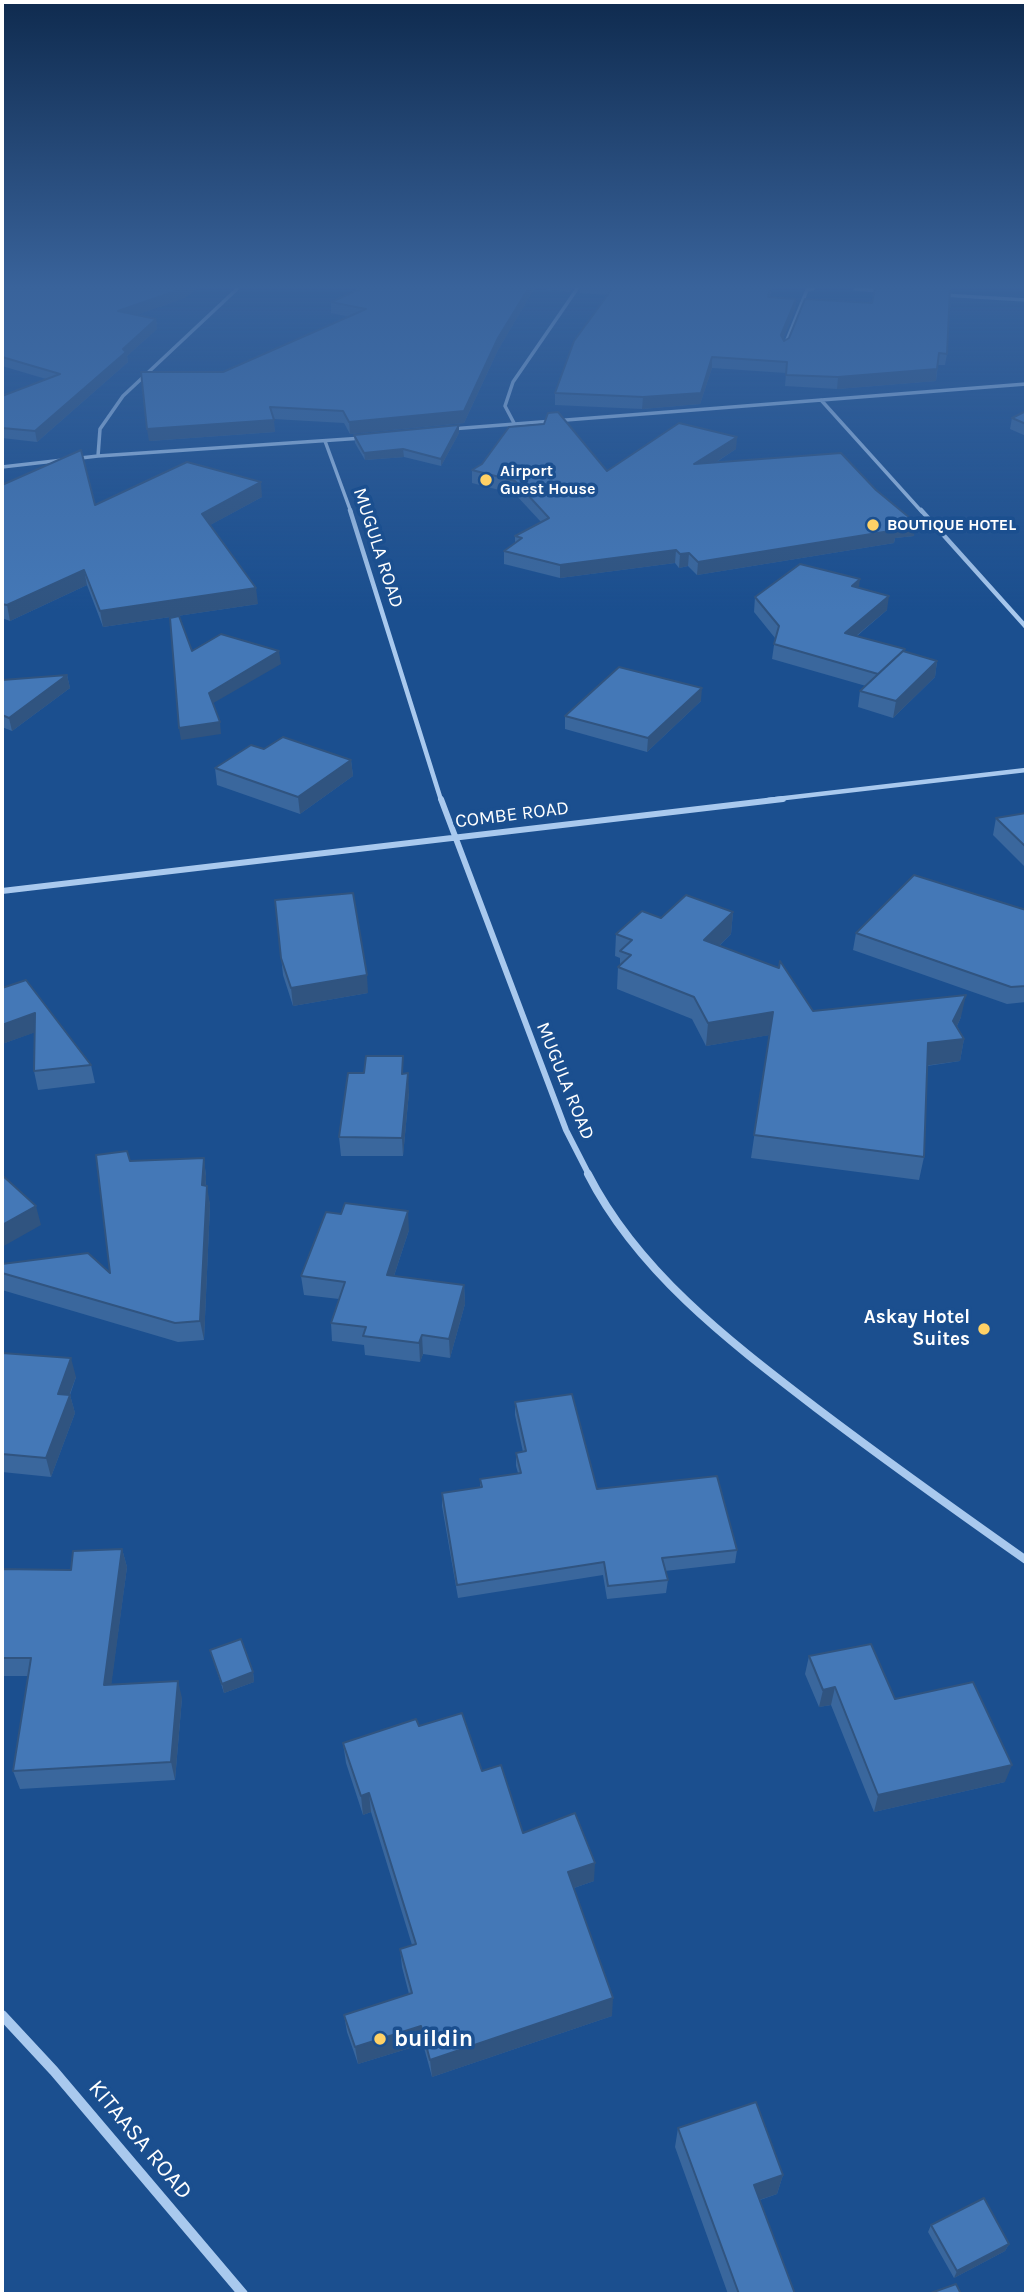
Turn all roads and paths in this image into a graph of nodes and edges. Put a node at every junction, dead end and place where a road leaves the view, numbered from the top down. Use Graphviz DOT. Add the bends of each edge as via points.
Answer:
graph roads {
  1 [pos="125,396"];
  2 [pos="508,396"];
  3 [pos="870,396"];
  4 [pos="821,400"];
  5 [pos="514,423"];
  6 [pos="446,430"];
  7 [pos="366,437"];
  8 [pos="325,441"];
  9 [pos="98,456"];
  10 [pos="2,467"];
  11 [pos="1026,627"];
  12 [pos="1026,771"];
  13 [pos="453,838"];
  14 [pos="2,891"];
  15 [pos="1026,1560"];
  16 [pos="2,2015"];
  17 [pos="243,2294"];
  1 -- 9 [label="street" via="99,431"];
  2 -- 5 [label="street" via="505,406"];
  3 -- 4 [label="street"];
  4 -- 5 [label="street"];
  4 -- 11 [label="street"];
  5 -- 6 [label="street"];
  7 -- 8 [label="street"];
  8 -- 9 [label="street"];
  8 -- 13 [label="street, MUGULA ROAD"];
  9 -- 10 [label="street"];
  12 -- 13 [label="street, COMBE ROAD"];
  13 -- 14 [label="street, COMBE ROAD"];
  13 -- 15 [label="street, MUGULA ROAD" via="566,1130 607,1212 667,1283 743,1352"];
  16 -- 17 [label="street, KITAASA ROAD"];
}
